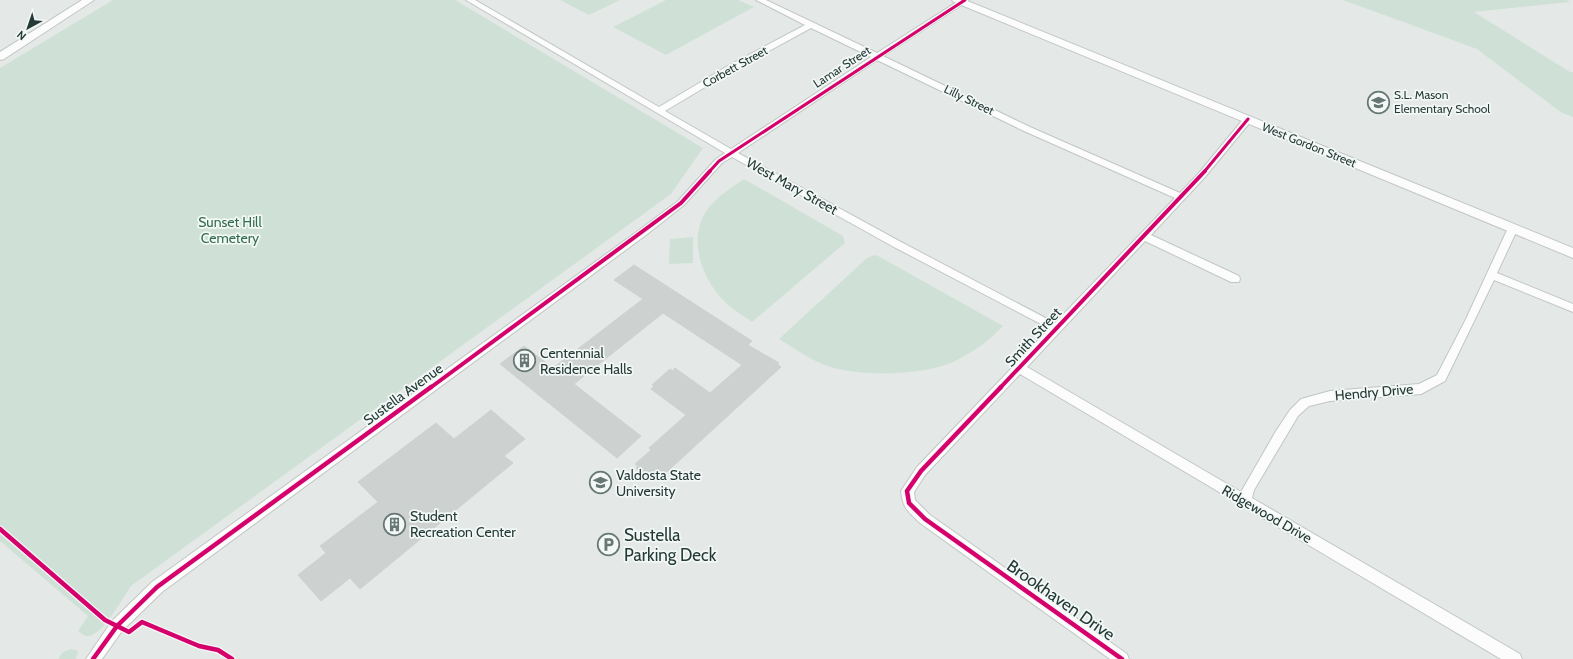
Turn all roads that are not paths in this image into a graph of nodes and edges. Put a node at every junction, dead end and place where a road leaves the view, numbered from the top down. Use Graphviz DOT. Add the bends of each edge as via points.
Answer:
graph roads {
  1 [pos="89,0"];
  2 [pos="470,0"];
  3 [pos="760,0"];
  4 [pos="961,1"];
  5 [pos="811,25"];
  6 [pos="878,56"];
  7 [pos="0,57"];
  8 [pos="659,111"];
  9 [pos="1248,119"];
  10 [pos="732,153"];
  11 [pos="1181,197"];
  12 [pos="1513,228"];
  13 [pos="1144,236"];
  14 [pos="1573,253"];
  15 [pos="1491,275"];
  16 [pos="1235,279"];
  17 [pos="1573,308"];
  18 [pos="1056,329"];
  19 [pos="1019,368"];
  20 [pos="1245,501"];
  21 [pos="985,561"];
  22 [pos="92,659"];
  23 [pos="1122,659"];
  24 [pos="1515,659"];
  1 -- 7 [label="main road"];
  2 -- 8 [label="street, West Mary Street"];
  3 -- 5 [label="street, Lilly Street" via="777,5"];
  4 -- 6 [label="street, Lamar Street"];
  4 -- 9 [label="street, West Gordon Street"];
  5 -- 6 [label="street, Lilly Street"];
  5 -- 8 [label="street, Corbett Street" via="729,69"];
  6 -- 10 [label="street, Lamar Street"];
  6 -- 11 [label="street, Lilly Street" via="1028,129"];
  8 -- 10 [label="street, West Mary Street"];
  9 -- 11 [label="street, Smith Street"];
  9 -- 12 [label="street, West Gordon Street"];
  10 -- 18 [label="street, West Mary Street"];
  10 -- 22 [label="street, Sustella Avenue" via="719,161 681,203 642,233 157,587 117,626"];
  11 -- 13 [label="street, Smith Street"];
  12 -- 14 [label="street, West Gordon Street"];
  12 -- 15 [label="street, Hendry Drive"];
  13 -- 16 [label="street"];
  13 -- 18 [label="street, Smith Street"];
  15 -- 17 [label="street"];
  15 -- 20 [label="street, Hendry Drive" via="1441,378 1421,389 1330,396 1305,402 1294,413 1280,435 1248,489"];
  18 -- 19 [label="street, Smith Street"];
  19 -- 20 [label="street, Ridgewood Drive"];
  19 -- 21 [label="street, Smith Street" via="921,471 907,491 909,504 917,513"];
  20 -- 24 [label="street, Ridgewood Drive"];
  21 -- 23 [label="street, Brookhaven Drive"];
}
